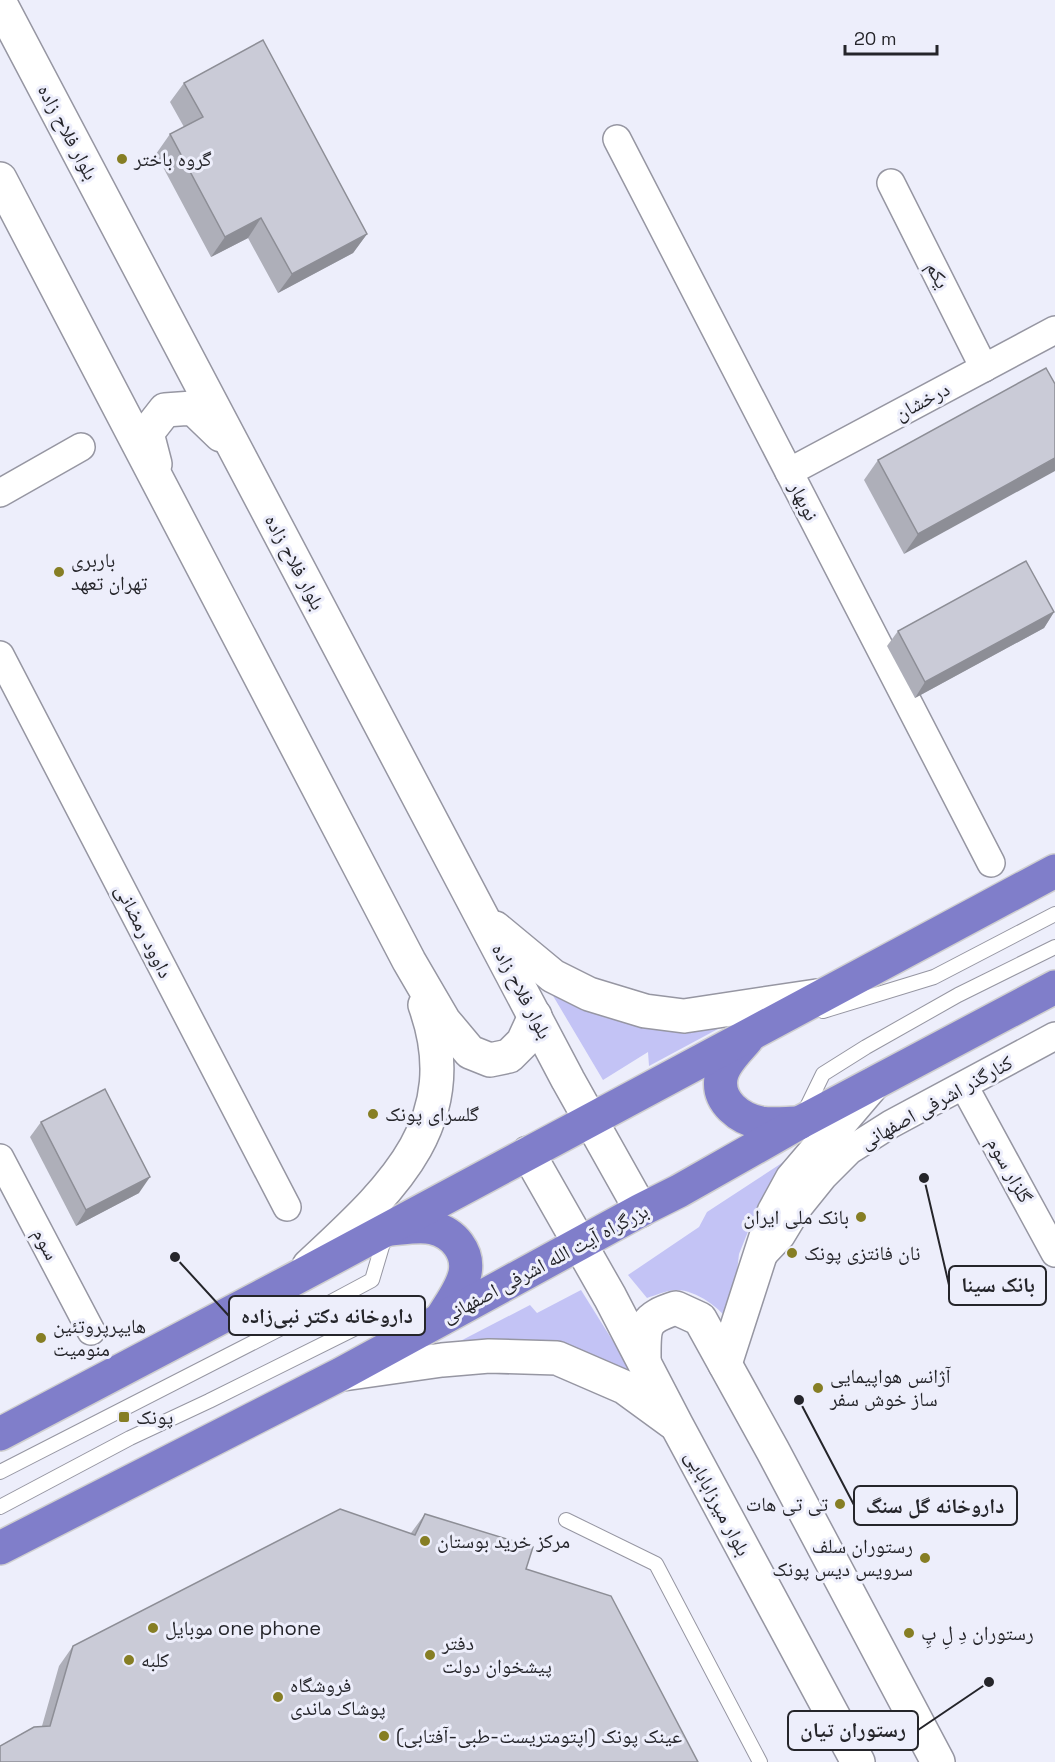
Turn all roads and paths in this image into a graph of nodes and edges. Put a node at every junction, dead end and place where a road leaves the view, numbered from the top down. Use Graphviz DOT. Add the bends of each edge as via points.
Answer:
graph roads {
  1 [pos="0,3"];
  2 [pos="617,139"];
  3 [pos="0,179"];
  4 [pos="891,183"];
  5 [pos="1055,330"];
  6 [pos="984,368"];
  7 [pos="81,447"];
  8 [pos="235,448"];
  9 [pos="789,472"];
  10 [pos="160,485"];
  11 [pos="0,493"];
  12 [pos="0,655"];
  13 [pos="991,863"];
  14 [pos="1055,870"];
  15 [pos="1055,914"];
  16 [pos="484,919"];
  17 [pos="1055,947"];
  18 [pos="409,961"];
  19 [pos="1055,987"];
  20 [pos="821,995"];
  21 [pos="535,1016"];
  22 [pos="752,1033"];
  23 [pos="1055,1036"];
  24 [pos="876,1082"];
  25 [pos="964,1086"];
  26 [pos="590,1120"];
  27 [pos="799,1123"];
  28 [pos="528,1153"];
  29 [pos="0,1158"];
  30 [pos="287,1207"];
  31 [pos="641,1210"];
  32 [pos="388,1229"];
  33 [pos="580,1244"];
  34 [pos="1055,1253"];
  35 [pos="756,1262"];
  36 [pos="296,1278"];
  37 [pos="441,1319"];
  38 [pos="91,1331"];
  39 [pos="644,1360"];
  40 [pos="725,1364"];
  41 [pos="341,1374"];
  42 [pos="676,1424"];
  43 [pos="0,1434"];
  44 [pos="0,1472"];
  45 [pos="0,1507"];
  46 [pos="567,1520"];
  47 [pos="0,1548"];
  48 [pos="760,1762"];
  49 [pos="858,1762"];
  50 [pos="938,1762"];
  1 -- 8 [label="main road, بلوار فلاح زاده"];
  2 -- 9 [label="street, نوبهار"];
  3 -- 10 [label="main road"];
  4 -- 6 [label="street, یکم"];
  5 -- 6 [label="street, درخشان"];
  6 -- 9 [label="street, درخشان"];
  7 -- 11 [label="street"];
  8 -- 10 [label="main road" via="193,408 165,410 147,433"];
  8 -- 16 [label="main road, بلوار فلاح زاده"];
  9 -- 13 [label="street, نوبهار"];
  10 -- 18 [label="main road"];
  12 -- 30 [label="street, داوود رمضانی"];
  14 -- 20 [label="highway"];
  15 -- 22 [label="lane" via="934,976"];
  16 -- 20 [label="main road" via="553,976 589,994 645,1011 684,1016"];
  16 -- 21 [label="main road, بلوار فلاح زاده"];
  17 -- 27 [label="lane" via="958,996 823,1074"];
  18 -- 21 [label="main road" via="444,1021 470,1052 490,1060 509,1056 523,1042"];
  18 -- 36 [label="main road" via="433,1029 438,1065 429,1118 411,1156 380,1197"];
  19 -- 24 [label="highway, بزرگراه آیت الله اشرفی اصفهانی"];
  20 -- 22 [label="highway"];
  21 -- 26 [label="main road, بلوار فلاح زاده"];
  22 -- 26 [label="highway"];
  22 -- 27 [label="highway" via="729,1060 721,1077 729,1106 744,1118 762,1123"];
  23 -- 25 [label="street, کنارگذر اشرفی اصفهانی"];
  24 -- 27 [label="highway, بزرگراه آیت الله اشرفی اصفهانی"];
  24 -- 35 [label="main road" via="792,1179 774,1212"];
  25 -- 34 [label="street, گلزار سوم"];
  25 -- 35 [label="street, کنارگذر اشرفی اصفهانی" via="850,1150 823,1177 781,1236"];
  26 -- 28 [label="highway"];
  26 -- 31 [label="main road, بلوار فلاح زاده"];
  27 -- 31 [label="highway, بزرگراه آیت الله اشرفی اصفهانی"];
  28 -- 32 [label="highway"];
  28 -- 33 [label="main road, بلوار میرزابابایی"];
  29 -- 38 [label="street, سوم"];
  31 -- 33 [label="highway, بزرگراه آیت الله اشرفی اصفهانی"];
  32 -- 36 [label="highway"];
  32 -- 37 [label="highway" via="433,1228 451,1236 461,1247 465,1274"];
  32 -- 44 [label="lane" via="372,1280"];
  33 -- 37 [label="highway, بزرگراه آیت الله اشرفی اصفهانی"];
  33 -- 39 [label="main road, بلوار میرزابابایی"];
  35 -- 40 [label="main road"];
  36 -- 43 [label="highway"];
  37 -- 41 [label="highway, بزرگراه آیت الله اشرفی اصفهانی"];
  37 -- 45 [label="lane" via="390,1311 130,1438"];
  39 -- 40 [label="main road" via="644,1331 655,1315 676,1308 700,1319"];
  39 -- 42 [label="main road, بلوار میرزابابایی"];
  40 -- 50 [label="main road"];
  41 -- 42 [label="main road" via="489,1356 557,1358 624,1388"];
  41 -- 47 [label="highway, بزرگراه آیت الله اشرفی اصفهانی"];
  42 -- 49 [label="main road, بلوار میرزابابایی"];
  46 -- 48 [label="lane" via="656,1564"];
}
